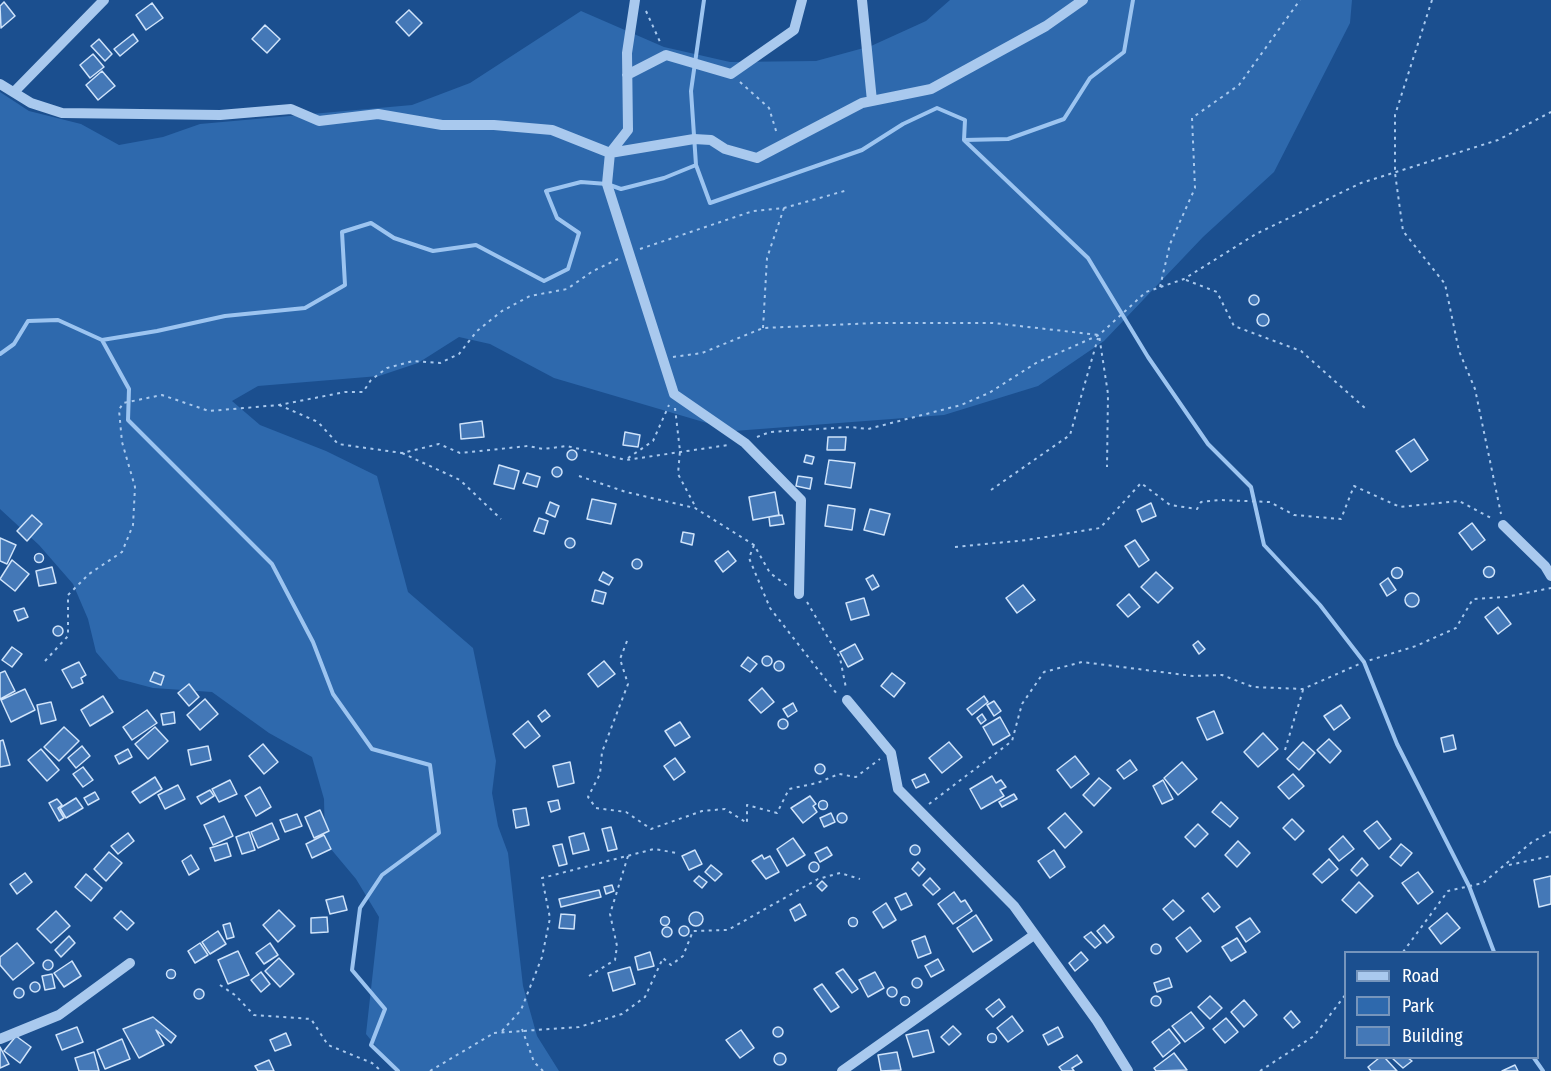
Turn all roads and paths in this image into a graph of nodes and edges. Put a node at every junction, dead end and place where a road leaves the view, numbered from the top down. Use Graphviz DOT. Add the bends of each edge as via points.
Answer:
graph roads {
  1 [pos="104,0"];
  2 [pos="635,0"];
  3 [pos="802,0"];
  4 [pos="862,0"];
  5 [pos="1083,0"];
  6 [pos="1300,0"];
  7 [pos="1432,0"];
  8 [pos="645,9"];
  9 [pos="666,55"];
  10 [pos="731,74"];
  11 [pos="627,75"];
  12 [pos="0,84"];
  13 [pos="14,92"];
  14 [pos="872,101"];
  15 [pos="1551,112"];
  16 [pos="781,147"];
  17 [pos="610,153"];
  18 [pos="1395,173"];
  19 [pos="848,190"];
  20 [pos="784,208"];
  21 [pos="631,252"];
  22 [pos="1184,279"];
  23 [pos="1160,287"];
  24 [pos="763,328"];
  25 [pos="1099,335"];
  26 [pos="664,358"];
  27 [pos="674,394"];
  28 [pos="279,405"];
  29 [pos="1365,408"];
  30 [pos="745,443"];
  31 [pos="680,451"];
  32 [pos="402,453"];
  33 [pos="626,460"];
  34 [pos="1107,467"];
  35 [pos="579,476"];
  36 [pos="991,490"];
  37 [pos="696,508"];
  38 [pos="501,519"];
  39 [pos="1503,525"];
  40 [pos="754,545"];
  41 [pos="955,547"];
  42 [pos="1551,576"];
  43 [pos="1551,588"];
  44 [pos="799,594"];
  45 [pos="627,641"];
  46 [pos="45,661"];
  47 [pos="1303,689"];
  48 [pos="847,700"];
  49 [pos="1285,750"];
  50 [pos="891,753"];
  51 [pos="921,811"];
  52 [pos="1551,832"];
  53 [pos="677,853"];
  54 [pos="628,856"];
  55 [pos="1551,856"];
  56 [pos="1506,865"];
  57 [pos="860,879"];
  58 [pos="1034,935"];
  59 [pos="1404,951"];
  60 [pos="130,963"];
  61 [pos="589,976"];
  62 [pos="220,985"];
  63 [pos="1344,997"];
  64 [pos="522,1029"];
  65 [pos="494,1033"];
  66 [pos="0,1039"];
  67 [pos="381,1071"];
  68 [pos="430,1071"];
  69 [pos="543,1071"];
  70 [pos="842,1071"];
  71 [pos="1128,1071"];
  72 [pos="1260,1071"];
  1 -- 13 [label="street"];
  2 -- 11 [label="street"];
  3 -- 10 [label="street" via="794,30"];
  4 -- 14 [label="street"];
  5 -- 14 [label="street" via="1046,26 931,88"];
  6 -- 23 [label="path" via="1239,85 1192,118 1196,188 1170,244"];
  7 -- 18 [label="path" via="1395,115"];
  8 -- 9 [label="path"];
  9 -- 10 [label="street"];
  9 -- 11 [label="street"];
  10 -- 16 [label="path" via="770,108"];
  11 -- 17 [label="street" via="628,130"];
  12 -- 13 [label="street"];
  13 -- 17 [label="street" via="31,103 62,113 220,115 291,109 319,121 378,114 442,125 552,130"];
  14 -- 16 [label="street" via="835,115"];
  15 -- 18 [label="path" via="1497,140"];
  16 -- 17 [label="street" via="757,158 725,149 711,140 694,139"];
  17 -- 21 [label="street" via="608,184"];
  18 -- 22 [label="path" via="1361,183 1256,234"];
  18 -- 39 [label="path" via="1403,231 1445,284 1459,351 1475,388"];
  19 -- 20 [label="path"];
  20 -- 21 [label="path" via="753,211"];
  20 -- 24 [label="path" via="767,258"];
  21 -- 26 [label="street"];
  21 -- 28 [label="path" via="567,289 530,296 502,311 477,331 459,354 440,363 404,363 387,368 363,392"];
  22 -- 23 [label="path"];
  22 -- 29 [label="path" via="1216,292 1234,326 1301,351"];
  23 -- 25 [label="path" via="1146,292"];
  24 -- 25 [label="path" via="993,323"];
  24 -- 26 [label="path" via="702,353"];
  25 -- 30 [label="path" via="1036,363 989,393 961,405 868,429 850,426 764,433"];
  25 -- 34 [label="path" via="1108,394"];
  25 -- 36 [label="path" via="1070,435"];
  26 -- 27 [label="street"];
  27 -- 30 [label="street"];
  27 -- 31 [label="path"];
  27 -- 33 [label="path" via="653,441"];
  28 -- 32 [label="path" via="318,422 338,444"];
  28 -- 46 [label="path" via="209,411 162,395 123,403 119,410 123,442 135,487 133,525 122,552 89,574 68,595 68,636"];
  30 -- 31 [label="path"];
  30 -- 44 [label="street" via="801,500"];
  31 -- 33 [label="path"];
  31 -- 37 [label="path" via="678,474"];
  32 -- 33 [label="path" via="439,444 460,453 567,446"];
  32 -- 38 [label="path" via="460,480"];
  35 -- 37 [label="path" via="626,492"];
  37 -- 40 [label="path"];
  39 -- 41 [label="path" via="1459,501 1400,507 1354,486 1341,519 1294,515 1270,502 1220,500 1201,502 1197,509 1170,505 1141,483 1100,528"];
  39 -- 42 [label="street"];
  40 -- 44 [label="path" via="770,573"];
  40 -- 48 [label="path" via="750,558 770,608 832,690"];
  43 -- 47 [label="path" via="1506,597 1473,598 1456,628"];
  44 -- 48 [label="path" via="813,609 840,658"];
  45 -- 50 [label="path" via="620,659 628,684 602,752 600,774 588,797 596,808 626,812 651,829 702,811 725,809 747,823 747,805 777,813 789,789 839,774 856,777"];
  47 -- 49 [label="path"];
  47 -- 51 [label="path" via="1253,687 1222,675 1193,676 1082,662 1044,672 1022,704 1012,741"];
  48 -- 50 [label="street"];
  50 -- 51 [label="street" via="898,789"];
  51 -- 58 [label="street" via="1014,906"];
  52 -- 56 [label="path" via="1532,842"];
  53 -- 54 [label="path" via="654,849"];
  54 -- 61 [label="path" via="610,914 617,946 615,960"];
  54 -- 65 [label="path" via="542,878 550,918 542,957 520,1010 501,1032"];
  55 -- 56 [label="path"];
  56 -- 59 [label="path" via="1483,883 1448,891"];
  57 -- 64 [label="path" via="840,873 818,879 728,930 693,931 683,956 671,965 663,957 645,998 622,1014 579,1027"];
  58 -- 70 [label="street"];
  58 -- 71 [label="street"];
  60 -- 66 [label="street" via="59,1015"];
  62 -- 67 [label="path" via="254,1015 311,1019 327,1045 372,1063"];
  63 -- 72 [label="path" via="1314,1036"];
  64 -- 65 [label="path"];
  64 -- 69 [label="path" via="534,1062"];
  65 -- 68 [label="path"];
}
